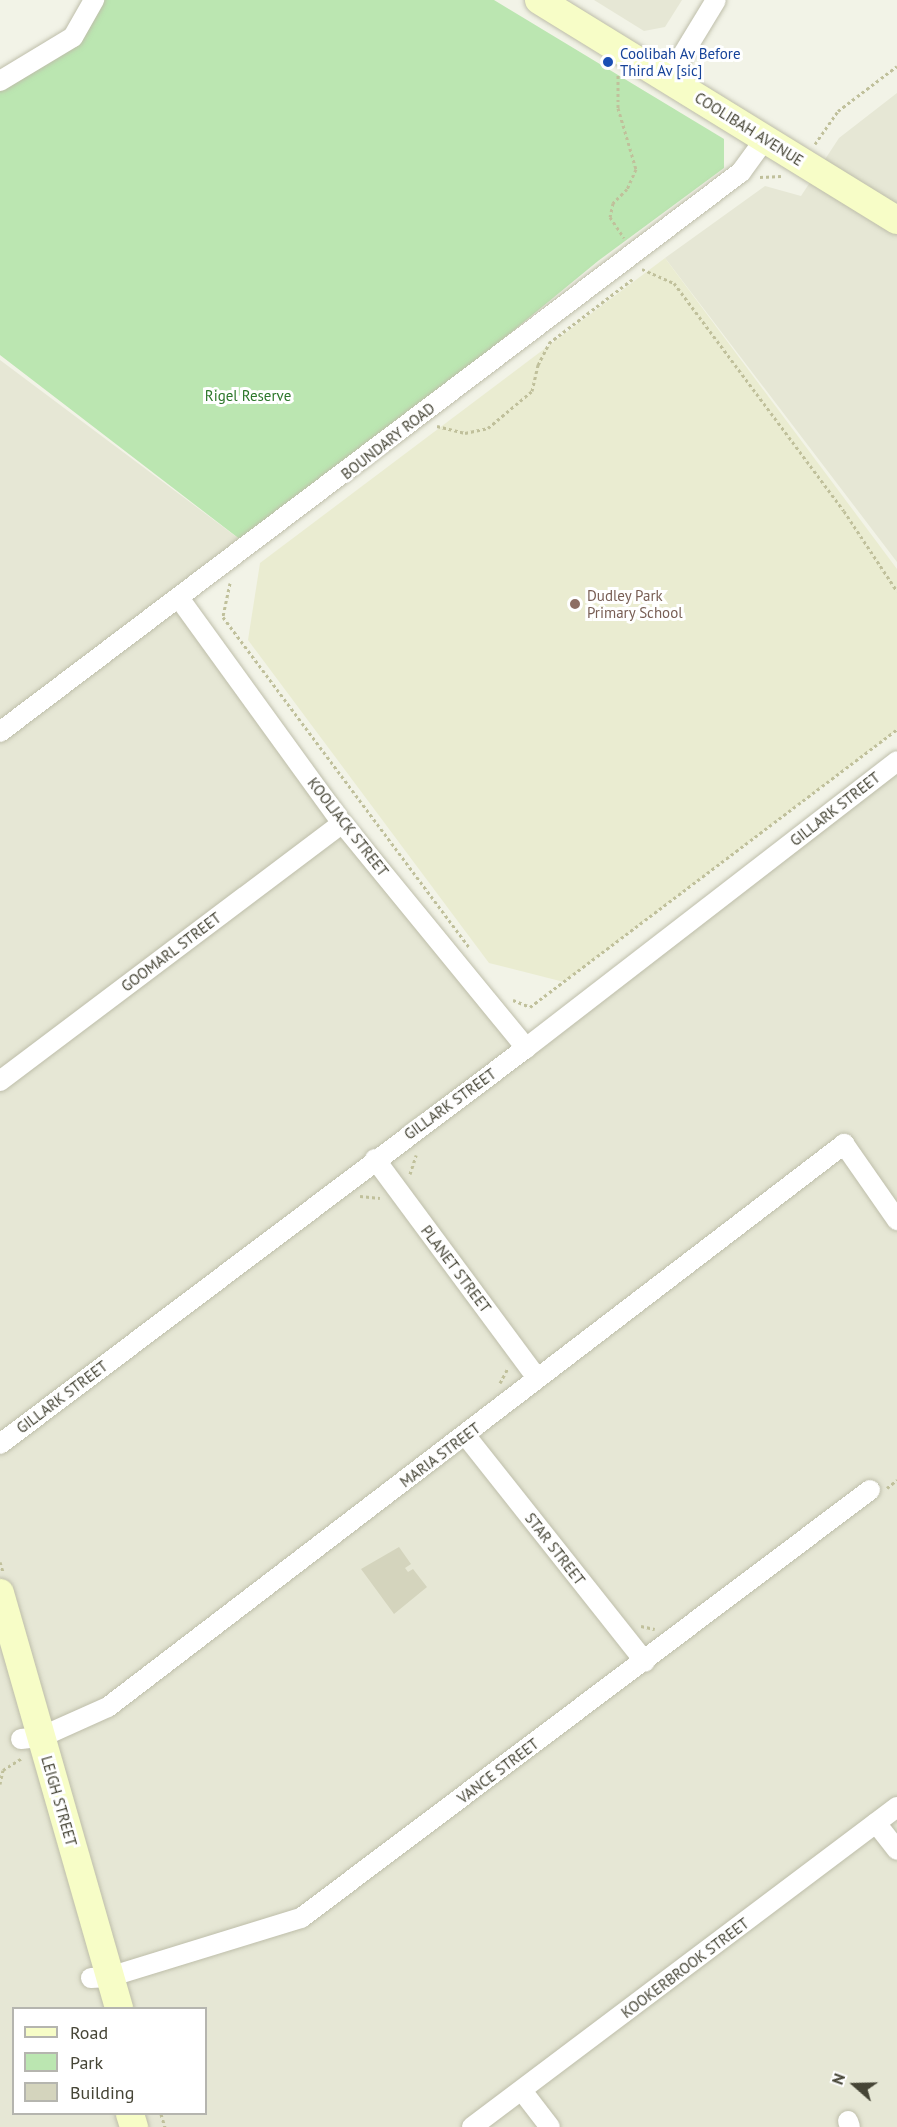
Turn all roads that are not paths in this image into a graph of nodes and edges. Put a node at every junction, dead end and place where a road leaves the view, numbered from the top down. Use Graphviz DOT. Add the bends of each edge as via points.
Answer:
graph roads {
  1 [pos="94,0"];
  2 [pos="539,0"];
  3 [pos="716,0"];
  4 [pos="668,79"];
  5 [pos="0,81"];
  6 [pos="765,139"];
  7 [pos="897,220"];
  8 [pos="179,598"];
  9 [pos="0,732"];
  10 [pos="897,761"];
  11 [pos="342,823"];
  12 [pos="526,1048"];
  13 [pos="0,1081"];
  14 [pos="375,1159"];
  15 [pos="897,1220"];
  16 [pos="537,1378"];
  17 [pos="466,1436"];
  18 [pos="0,1444"];
  19 [pos="870,1491"];
  20 [pos="0,1593"];
  21 [pos="645,1662"];
  22 [pos="0,1665"];
  23 [pos="31,1738"];
  24 [pos="897,1808"];
  25 [pos="876,1823"];
  26 [pos="897,1850"];
  27 [pos="100,1977"];
  28 [pos="99,2007"];
  29 [pos="118,2007"];
  30 [pos="523,2092"];
  31 [pos="472,2127"];
  32 [pos="550,2127"];
  1 -- 5 [label="street" via="73,36"];
  2 -- 4 [label="street, COOLIBAH AVENUE"];
  3 -- 4 [label="street"];
  4 -- 6 [label="street, COOLIBAH AVENUE"];
  6 -- 7 [label="street, COOLIBAH AVENUE"];
  6 -- 8 [label="street, BOUNDARY ROAD" via="741,172 640,260"];
  8 -- 9 [label="street, BOUNDARY ROAD"];
  8 -- 11 [label="street, KOOLJACK STREET"];
  10 -- 12 [label="street, GILLARK STREET"];
  11 -- 12 [label="street, KOOLJACK STREET"];
  11 -- 13 [label="street, GOOMARL STREET"];
  12 -- 14 [label="street, GILLARK STREET"];
  14 -- 16 [label="street, PLANET STREET"];
  14 -- 18 [label="street, GILLARK STREET"];
  15 -- 16 [label="street, MARIA STREET" via="844,1144"];
  16 -- 17 [label="street, MARIA STREET"];
  17 -- 21 [label="street, STAR STREET"];
  17 -- 23 [label="street, MARIA STREET" via="108,1707"];
  19 -- 21 [label="street, VANCE STREET"];
  20 -- 23 [label="street, LEIGH STREET"];
  21 -- 27 [label="street, VANCE STREET" via="301,1918"];
  22 -- 23 [label="street, LEIGH STREET"];
  23 -- 27 [label="street, LEIGH STREET"];
  24 -- 25 [label="street, KOOKERBROOK STREET"];
  25 -- 26 [label="street"];
  25 -- 30 [label="street, KOOKERBROOK STREET"];
  27 -- 28 [label="street, LEIGH STREET"];
  27 -- 29 [label="street, LEIGH STREET"];
  30 -- 31 [label="street, KOOKERBROOK STREET"];
  30 -- 32 [label="street"];
}
